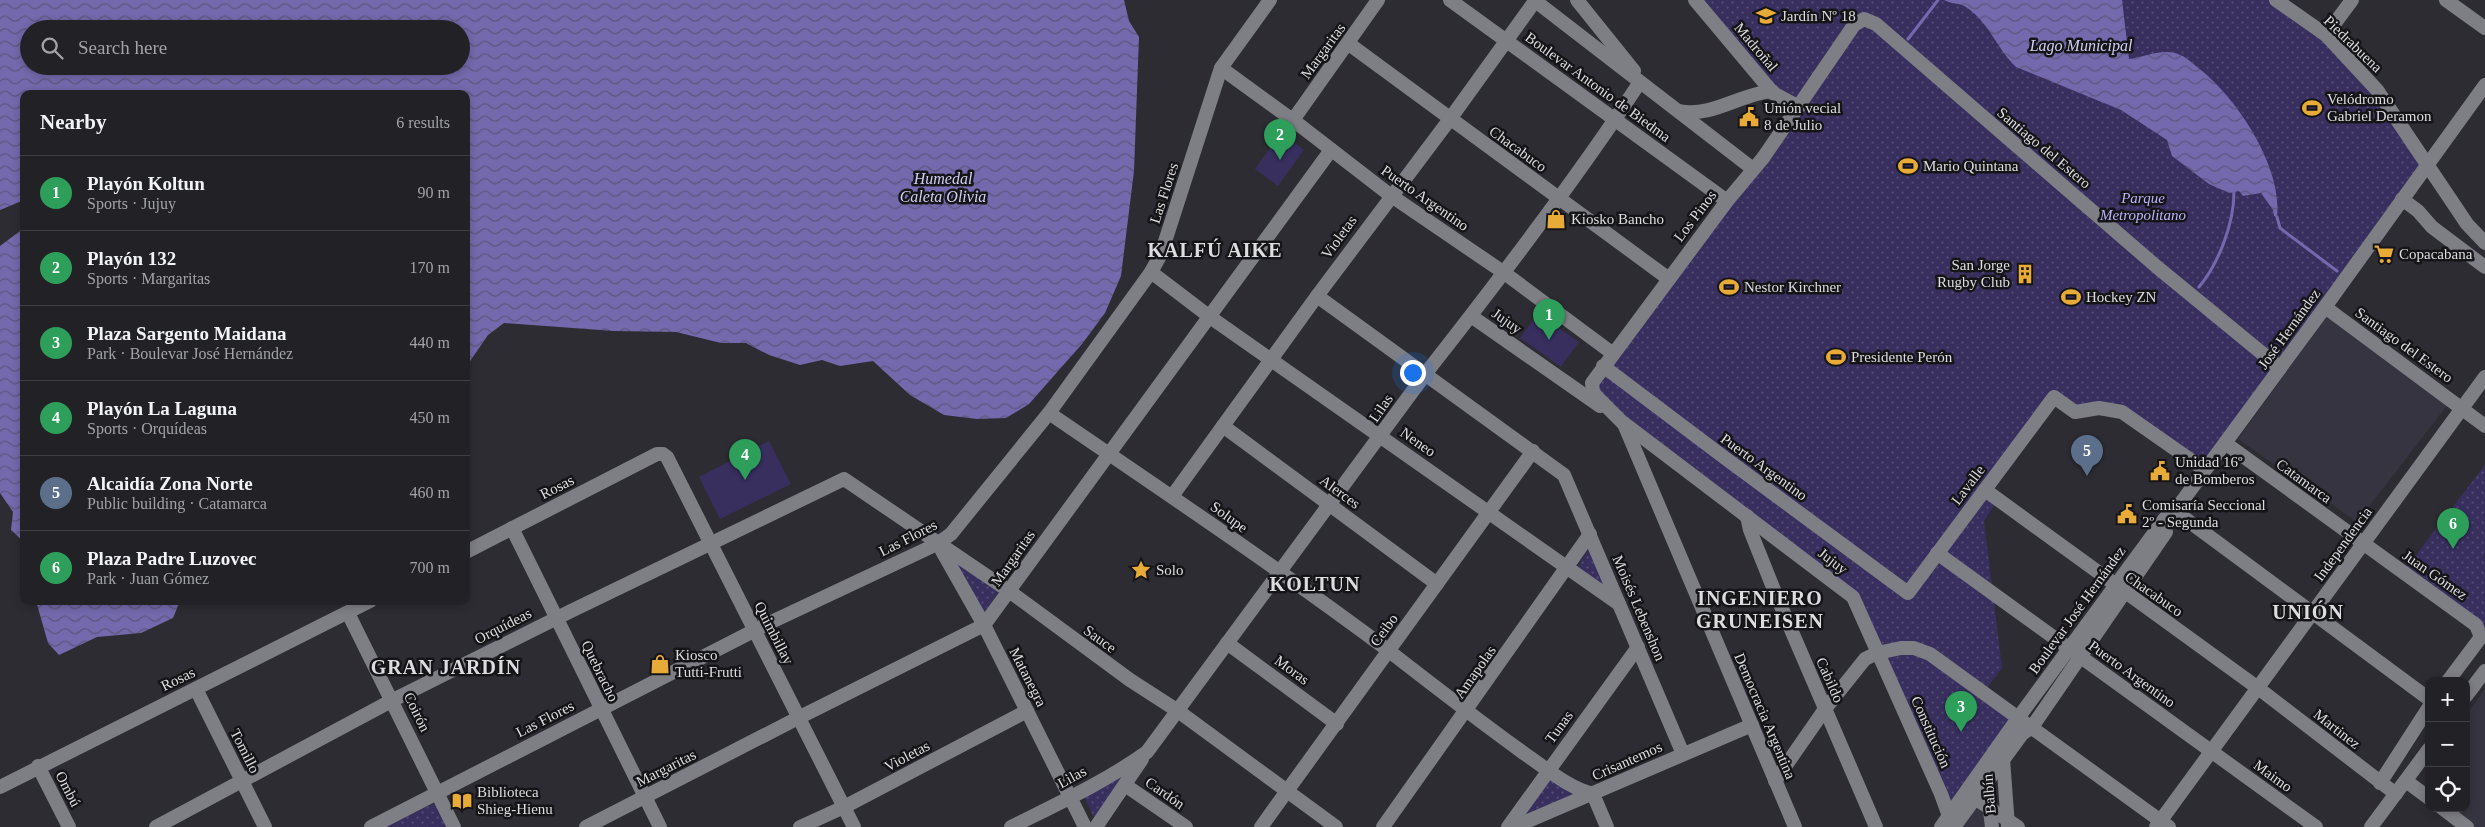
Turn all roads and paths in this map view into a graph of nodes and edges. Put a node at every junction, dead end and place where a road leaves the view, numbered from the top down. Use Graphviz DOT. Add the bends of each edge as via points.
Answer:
graph roads {
  1 [pos="1270,0"];
  2 [pos="1378,0"];
  3 [pos="1450,0"];
  4 [pos="1535,0"];
  5 [pos="1577,0"];
  6 [pos="1696,0"];
  7 [pos="2276,0"];
  8 [pos="2352,0"];
  9 [pos="2446,0"];
  10 [pos="1854,25"];
  11 [pos="2485,28"];
  12 [pos="2326,35"];
  13 [pos="1506,41"];
  14 [pos="1349,44"];
  15 [pos="1221,68"];
  16 [pos="1640,82"];
  17 [pos="2485,84"];
  18 [pos="1772,91"];
  19 [pos="1799,107"];
  20 [pos="1678,111"];
  21 [pos="1450,119"];
  22 [pos="1293,120"];
  23 [pos="1616,120"];
  24 [pos="1331,150"];
  25 [pos="2427,164"];
  26 [pos="1754,169"];
  27 [pos="1390,195"];
  28 [pos="1558,198"];
  29 [pos="2402,199"];
  30 [pos="1727,201"];
  31 [pos="2485,243"];
  32 [pos="2485,267"];
  33 [pos="1151,272"];
  34 [pos="1503,272"];
  35 [pos="1668,279"];
  36 [pos="1317,296"];
  37 [pos="2326,308"];
  38 [pos="1471,316"];
  39 [pos="1210,317"];
  40 [pos="1612,353"];
  41 [pos="1272,358"];
  42 [pos="1603,366"];
  43 [pos="2280,368"];
  44 [pos="1426,373"];
  45 [pos="2485,377"];
  46 [pos="2463,408"];
  47 [pos="1049,413"];
  48 [pos="1624,424"];
  49 [pos="1223,426"];
  50 [pos="2485,426"];
  51 [pos="1381,436"];
  52 [pos="2225,443"];
  53 [pos="1533,452"];
  54 [pos="663,454"];
  55 [pos="1109,454"];
  56 [pos="2205,470"];
  57 [pos="844,479"];
  58 [pos="1985,490"];
  59 [pos="1173,495"];
  60 [pos="1329,505"];
  61 [pos="2175,511"];
  62 [pos="1490,513"];
  63 [pos="1747,516"];
  64 [pos="512,528"];
  65 [pos="1590,534"];
  66 [pos="710,542"];
  67 [pos="937,544"];
  68 [pos="2363,544"];
  69 [pos="470,550"];
  70 [pos="1938,553"];
  71 [pos="1568,568"];
  72 [pos="1279,571"];
  73 [pos="1438,584"];
  74 [pos="2119,589"];
  75 [pos="1009,591"];
  76 [pos="1908,593"];
  77 [pos="1619,604"];
  78 [pos="363,605"];
  79 [pos="348,613"];
  80 [pos="2313,614"];
  81 [pos="556,618"];
  82 [pos="984,625"];
  83 [pos="754,630"];
  84 [pos="1227,643"];
  85 [pos="1638,647"];
  86 [pos="1389,651"];
  87 [pos="1877,652"];
  88 [pos="2075,653"];
  89 [pos="2485,671"];
  90 [pos="2451,677"];
  91 [pos="2258,688"];
  92 [pos="196,689"];
  93 [pos="2470,691"];
  94 [pos="2425,696"];
  95 [pos="393,700"];
  96 [pos="601,708"];
  97 [pos="1825,708"];
  98 [pos="1027,711"];
  99 [pos="1178,711"];
  100 [pos="1466,712"];
  101 [pos="2425,713"];
  102 [pos="798,718"];
  103 [pos="2018,718"];
  104 [pos="1337,724"];
  105 [pos="1752,725"];
  106 [pos="2032,727"];
  107 [pos="2210,751"];
  108 [pos="1146,752"];
  109 [pos="1683,754"];
  110 [pos="2425,754"];
  111 [pos="2003,759"];
  112 [pos="1989,761"];
  113 [pos="38,766"];
  114 [pos="1548,770"];
  115 [pos="1775,780"];
  116 [pos="2406,781"];
  117 [pos="243,782"];
  118 [pos="2380,783"];
  119 [pos="1986,784"];
  120 [pos="1125,785"];
  121 [pos="0,786"];
  122 [pos="437,792"];
  123 [pos="1288,793"];
  124 [pos="1592,794"];
  125 [pos="2396,794"];
  126 [pos="2425,795"];
  127 [pos="645,797"];
  128 [pos="1071,798"];
  129 [pos="1976,798"];
  130 [pos="1959,802"];
  131 [pos="844,807"];
  132 [pos="1989,808"];
  133 [pos="2447,812"];
  134 [pos="1949,824"];
  135 [pos="2011,825"];
  136 [pos="2162,825"];
  137 [pos="70,827"];
  138 [pos="156,827"];
  139 [pos="265,827"];
  140 [pos="371,827"];
  141 [pos="454,827"];
  142 [pos="586,827"];
  143 [pos="660,827"];
  144 [pos="800,827"];
  145 [pos="854,827"];
  146 [pos="1012,827"];
  147 [pos="1085,827"];
  148 [pos="1096,827"];
  149 [pos="1186,827"];
  150 [pos="1261,827"];
  151 [pos="1336,827"];
  152 [pos="1383,827"];
  153 [pos="1508,827"];
  154 [pos="1514,827"];
  155 [pos="1607,827"];
  156 [pos="1795,827"];
  157 [pos="1876,827"];
  158 [pos="1992,827"];
  159 [pos="2316,827"];
  160 [pos="2371,827"];
  161 [pos="2467,827"];
  1 -- 15 [label="street, Las Flores"];
  2 -- 14 [label="street, Margaritas"];
  3 -- 13 [label="street, Boulevar Antonio de Biedma"];
  4 -- 13 [label="street, Violetas"];
  4 -- 16 [label="street, Boulevar Antonio de Biedma"];
  5 -- 16 [label="street"];
  6 -- 18 [label="street, Madroñal"];
  7 -- 12 [label="street, Piedrabuena"];
  8 -- 12 [label="street"];
  9 -- 11 [label="street"];
  10 -- 19 [label="street, Los Pinos"];
  10 -- 43 [label="street, Santiago del Estero" via="1864,19 1876,24 2157,268"];
  12 -- 25 [label="street, Piedrabuena" via="2378,90"];
  13 -- 21 [label="street, Violetas"];
  13 -- 23 [label="street, Boulevar Antonio de Biedma"];
  14 -- 21 [label="street, Chacabuco"];
  14 -- 22 [label="street, Margaritas"];
  15 -- 22 [label="street, Puerto Argentino"];
  15 -- 33 [label="street, Las Flores" via="1161,254"];
  16 -- 20 [label="street, Boulevar Antonio de Biedma"];
  16 -- 23 [label="street, Lilas"];
  17 -- 25 [label="street, José Hernández"];
  18 -- 19 [label="street, Madroñal"];
  18 -- 20 [label="street" via="1759,92 1699,113"];
  19 -- 26 [label="street, Los Pinos"];
  20 -- 26 [label="street, Boulevar Antonio de Biedma"];
  21 -- 27 [label="street, Violetas"];
  21 -- 28 [label="street, Chacabuco"];
  22 -- 24 [label="street, Puerto Argentino"];
  23 -- 28 [label="street, Lilas"];
  23 -- 30 [label="street, Boulevar Antonio de Biedma"];
  24 -- 27 [label="street, Puerto Argentino"];
  24 -- 39 [label="street, Margaritas"];
  25 -- 29 [label="street, José Hernández"];
  25 -- 31 [label="street, Piedrabuena" via="2467,224"];
  26 -- 30 [label="street, Los Pinos"];
  27 -- 34 [label="street, Puerto Argentino"];
  27 -- 36 [label="street, Violetas"];
  28 -- 34 [label="street, Lilas"];
  28 -- 35 [label="street, Chacabuco"];
  29 -- 32 [label="street" via="2432,227"];
  29 -- 37 [label="street, José Hernández"];
  30 -- 35 [label="street, Los Pinos"];
  33 -- 39 [label="street, Neneo"];
  33 -- 47 [label="street, Las Flores"];
  34 -- 38 [label="street, Lilas"];
  34 -- 40 [label="street, Puerto Argentino"];
  35 -- 40 [label="street, Los Pinos"];
  36 -- 41 [label="street, Violetas"];
  36 -- 44 [label="street"];
  37 -- 43 [label="street, José Hernández"];
  37 -- 46 [label="street, Santiago del Estero"];
  38 -- 44 [label="street, Lilas"];
  38 -- 48 [label="street, Jujuy"];
  39 -- 41 [label="street, Neneo"];
  39 -- 55 [label="street, Margaritas"];
  40 -- 42 [label="street, Los Pinos"];
  41 -- 49 [label="street, Violetas"];
  41 -- 51 [label="street, Neneo"];
  42 -- 48 [label="street, Los Pinos" via="1592,383 1593,391"];
  42 -- 76 [label="street, Puerto Argentino"];
  43 -- 52 [label="street, José Hernández"];
  44 -- 51 [label="street, Lilas"];
  44 -- 53 [label="street"];
  45 -- 46 [label="street, Independencia"];
  46 -- 50 [label="street, Santiago del Estero"];
  46 -- 68 [label="street, Independencia"];
  47 -- 55 [label="street, Solupe"];
  47 -- 67 [label="street, Las Flores" via="951,534"];
  48 -- 63 [label="street, Jujuy"];
  48 -- 105 [label="street, Democracia Argentina"];
  49 -- 59 [label="street, Violetas"];
  49 -- 60 [label="street, Alerces"];
  51 -- 60 [label="street, Lilas"];
  51 -- 62 [label="street, Neneo"];
  52 -- 56 [label="street, José Hernández"];
  52 -- 68 [label="street, Catamarca"];
  53 -- 62 [label="street, Ceibo"];
  53 -- 65 [label="street, Moisés Lebenshon" via="1564,475"];
  54 -- 64 [label="street, Rosas" via="657,454"];
  54 -- 66 [label="street, Quimbillay" via="668,457"];
  55 -- 59 [label="street, Solupe"];
  55 -- 75 [label="street, Margaritas"];
  56 -- 58 [label="street, Lavalle" via="2122,412 2099,408 2075,412 2054,397"];
  56 -- 61 [label="street, José Hernández"];
  57 -- 66 [label="street, Orquídeas"];
  57 -- 67 [label="street, Sauce"];
  58 -- 70 [label="street, Lavalle"];
  58 -- 74 [label="street, Chacabuco"];
  59 -- 72 [label="street, Solupe"];
  60 -- 72 [label="street, Lilas"];
  60 -- 73 [label="street, Alerces"];
  61 -- 74 [label="street, Boulevar José Hernández" via="2174,520"];
  61 -- 80 [label="street"];
  62 -- 71 [label="street, Neneo"];
  62 -- 73 [label="street, Ceibo"];
  63 -- 87 [label="street, Jujuy" via="1852,597"];
  63 -- 97 [label="street, Cabildo" via="1770,581"];
  64 -- 69 [label="street, Rosas"];
  64 -- 81 [label="street, Quebracho"];
  65 -- 71 [label="street, Amapolas"];
  65 -- 77 [label="street, Moisés Lebenshon"];
  66 -- 81 [label="street, Orquídeas"];
  66 -- 83 [label="street, Quimbillay"];
  67 -- 75 [label="street, Sauce"];
  67 -- 82 [label="street, Matanegra"];
  67 -- 83 [label="street, Las Flores"];
  68 -- 80 [label="street, Independencia"];
  68 -- 90 [label="street, Juan Gómez" via="2476,625 2481,637"];
  70 -- 76 [label="street, Lavalle"];
  70 -- 88 [label="street, Puerto Argentino"];
  71 -- 77 [label="street, Neneo"];
  71 -- 100 [label="street, Amapolas"];
  72 -- 84 [label="street, Lilas"];
  72 -- 86 [label="street, Solupe"];
  73 -- 86 [label="street, Ceibo"];
  74 -- 88 [label="street, Boulevar José Hernández"];
  74 -- 91 [label="street, Chacabuco"];
  75 -- 82 [label="street, Margaritas"];
  75 -- 99 [label="street, Sauce" via="1130,680"];
  77 -- 85 [label="street, Moisés Lebenshon"];
  78 -- 79 [label="street, Rosas"];
  79 -- 92 [label="street, Rosas"];
  79 -- 95 [label="street, Coirón"];
  80 -- 91 [label="street, Independencia"];
  80 -- 94 [label="street"];
  81 -- 95 [label="street, Orquídeas"];
  81 -- 96 [label="street, Quebracho"];
  82 -- 98 [label="street, Matanegra"];
  82 -- 102 [label="street, Margaritas"];
  83 -- 96 [label="street, Las Flores"];
  83 -- 102 [label="street, Quimbillay"];
  84 -- 99 [label="street, Lilas"];
  84 -- 104 [label="street, Moras"];
  85 -- 109 [label="street, Moisés Lebenshon"];
  85 -- 114 [label="street, Tunas"];
  86 -- 100 [label="street, Solupe"];
  86 -- 104 [label="street, Ceibo"];
  87 -- 97 [label="street" via="1860,664"];
  87 -- 103 [label="street" via="1909,647 1930,654"];
  87 -- 134 [label="street, Constitución" via="1942,794"];
  88 -- 103 [label="street, Boulevar José Hernández"];
  88 -- 106 [label="street, Boulevar José Hernández"];
  88 -- 107 [label="street, Puerto Argentino"];
  89 -- 93 [label="street"];
  91 -- 107 [label="street, Independencia"];
  91 -- 118 [label="street, Martinez"];
  92 -- 113 [label="street, Rosas"];
  92 -- 117 [label="street, Tomillo"];
  95 -- 117 [label="street, Orquídeas"];
  95 -- 122 [label="street, Coirón"];
  96 -- 122 [label="street, Las Flores"];
  96 -- 127 [label="street, Quebracho"];
  97 -- 115 [label="street"];
  97 -- 157 [label="street, Cabildo"];
  98 -- 128 [label="street, Matanegra"];
  98 -- 131 [label="street, Violetas"];
  99 -- 108 [label="street, Lilas"];
  99 -- 123 [label="street, Sauce"];
  100 -- 114 [label="street, Solupe"];
  100 -- 152 [label="street, Amapolas"];
  101 -- 118 [label="street"];
  102 -- 127 [label="street, Margaritas"];
  102 -- 131 [label="street, Quimbillay"];
  103 -- 106 [label="street"];
  103 -- 112 [label="street, Boulevar José Hernández"];
  104 -- 123 [label="street, Ceibo"];
  105 -- 109 [label="street, Crisantemos"];
  105 -- 115 [label="street, Democracia Argentina"];
  106 -- 111 [label="street, Boulevar José Hernández" via="2022,734"];
  106 -- 136 [label="street"];
  107 -- 136 [label="street, Independencia"];
  107 -- 159 [label="street, Maimo"];
  108 -- 120 [label="street, Lilas"];
  108 -- 128 [label="street, Lilas" via="1128,766"];
  109 -- 124 [label="street, Crisantemos"];
  110 -- 116 [label="street"];
  111 -- 119 [label="street, Boulevar José Hernández"];
  111 -- 135 [label="street, Balbín"];
  112 -- 119 [label="street, Balbín"];
  112 -- 130 [label="street, Boulevar José Hernández"];
  113 -- 121 [label="street, Rosas"];
  113 -- 137 [label="street, Ombú"];
  114 -- 124 [label="street, Solupe" via="1576,789"];
  114 -- 153 [label="street, Tunas"];
  115 -- 156 [label="street, Democracia Argentina"];
  116 -- 125 [label="street"];
  116 -- 126 [label="street"];
  117 -- 138 [label="street, Orquídeas"];
  117 -- 139 [label="street, Tomillo"];
  118 -- 125 [label="street, Martinez"];
  119 -- 129 [label="street, Boulevar José Hernández"];
  119 -- 132 [label="street, Balbín"];
  120 -- 148 [label="street, Lilas"];
  120 -- 149 [label="street, Cardón"];
  122 -- 140 [label="street, Las Flores"];
  122 -- 141 [label="street, Coirón"];
  123 -- 150 [label="street, Ceibo"];
  123 -- 151 [label="street, Sauce"];
  124 -- 154 [label="street, Crisantemos"];
  124 -- 155 [label="street"];
  125 -- 160 [label="street"];
  127 -- 142 [label="street, Margaritas"];
  127 -- 143 [label="street, Quebracho"];
  128 -- 146 [label="street, Lilas"];
  128 -- 147 [label="street, Matanegra"];
  129 -- 130 [label="street" via="1969,796"];
  129 -- 132 [label="street"];
  129 -- 134 [label="street, Boulevar José Hernández"];
  130 -- 134 [label="street, Boulevar José Hernández"];
  131 -- 144 [label="street, Violetas"];
  131 -- 145 [label="street, Quimbillay"];
  132 -- 135 [label="street"];
  132 -- 158 [label="street, Balbín"];
  133 -- 161 [label="street"];
}
